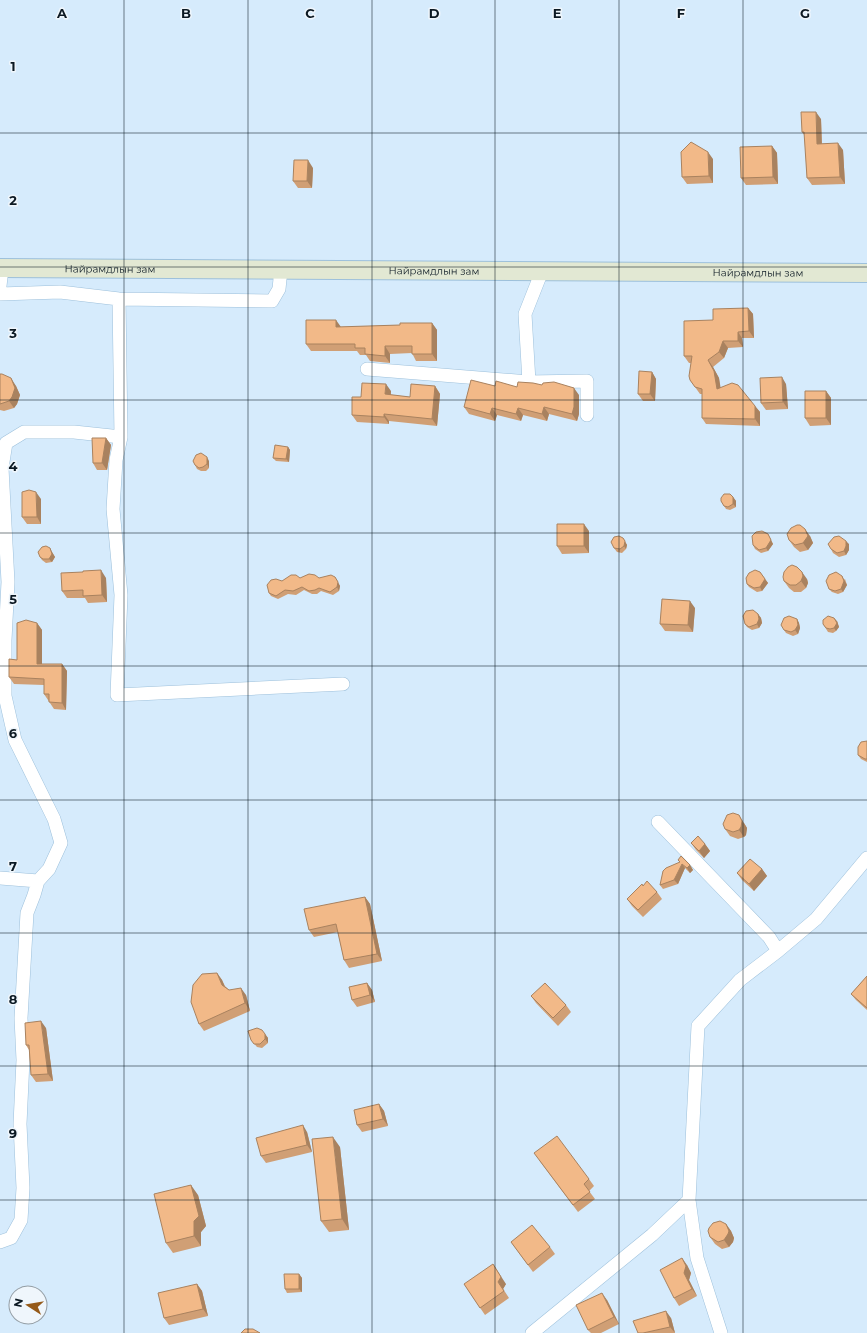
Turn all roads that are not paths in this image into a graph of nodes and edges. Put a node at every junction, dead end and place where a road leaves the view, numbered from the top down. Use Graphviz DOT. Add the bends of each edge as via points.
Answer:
graph roads {
  1 [pos="1,268"];
  2 [pos="281,269"];
  3 [pos="542,271"];
  4 [pos="867,273"];
  5 [pos="0,286"];
  6 [pos="0,294"];
  7 [pos="119,299"];
  8 [pos="367,369"];
  9 [pos="529,382"];
  10 [pos="587,415"];
  11 [pos="121,437"];
  12 [pos="343,684"];
  13 [pos="658,822"];
  14 [pos="867,858"];
  15 [pos="0,878"];
  16 [pos="38,881"];
  17 [pos="778,951"];
  18 [pos="688,1200"];
  19 [pos="0,1242"];
  20 [pos="532,1333"];
  21 [pos="721,1333"];
  1 -- 2 [label="main road, Найрамдлын зам"];
  1 -- 5 [label="street"];
  2 -- 3 [label="main road, Найрамдлын зам"];
  2 -- 7 [label="street" via="279,289 272,302"];
  3 -- 4 [label="main road, Найрамдлын зам"];
  3 -- 9 [label="street" via="525,314"];
  6 -- 7 [label="street" via="60,292"];
  7 -- 11 [label="street"];
  8 -- 9 [label="street"];
  9 -- 10 [label="street" via="587,381"];
  11 -- 12 [label="street" via="116,460 112,509 121,596 117,695"];
  11 -- 16 [label="street" via="74,432 24,432 6,443 2,468 8,582 5,696 15,740 54,819 60,843 49,869"];
  13 -- 17 [label="street" via="769,937"];
  14 -- 17 [label="street" via="816,919"];
  15 -- 16 [label="street"];
  16 -- 19 [label="street" via="27,913 21,1018 21,1220 11,1238"];
  17 -- 18 [label="street" via="740,980 698,1026"];
  18 -- 20 [label="street" via="652,1235"];
  18 -- 21 [label="street" via="697,1258"];
}
